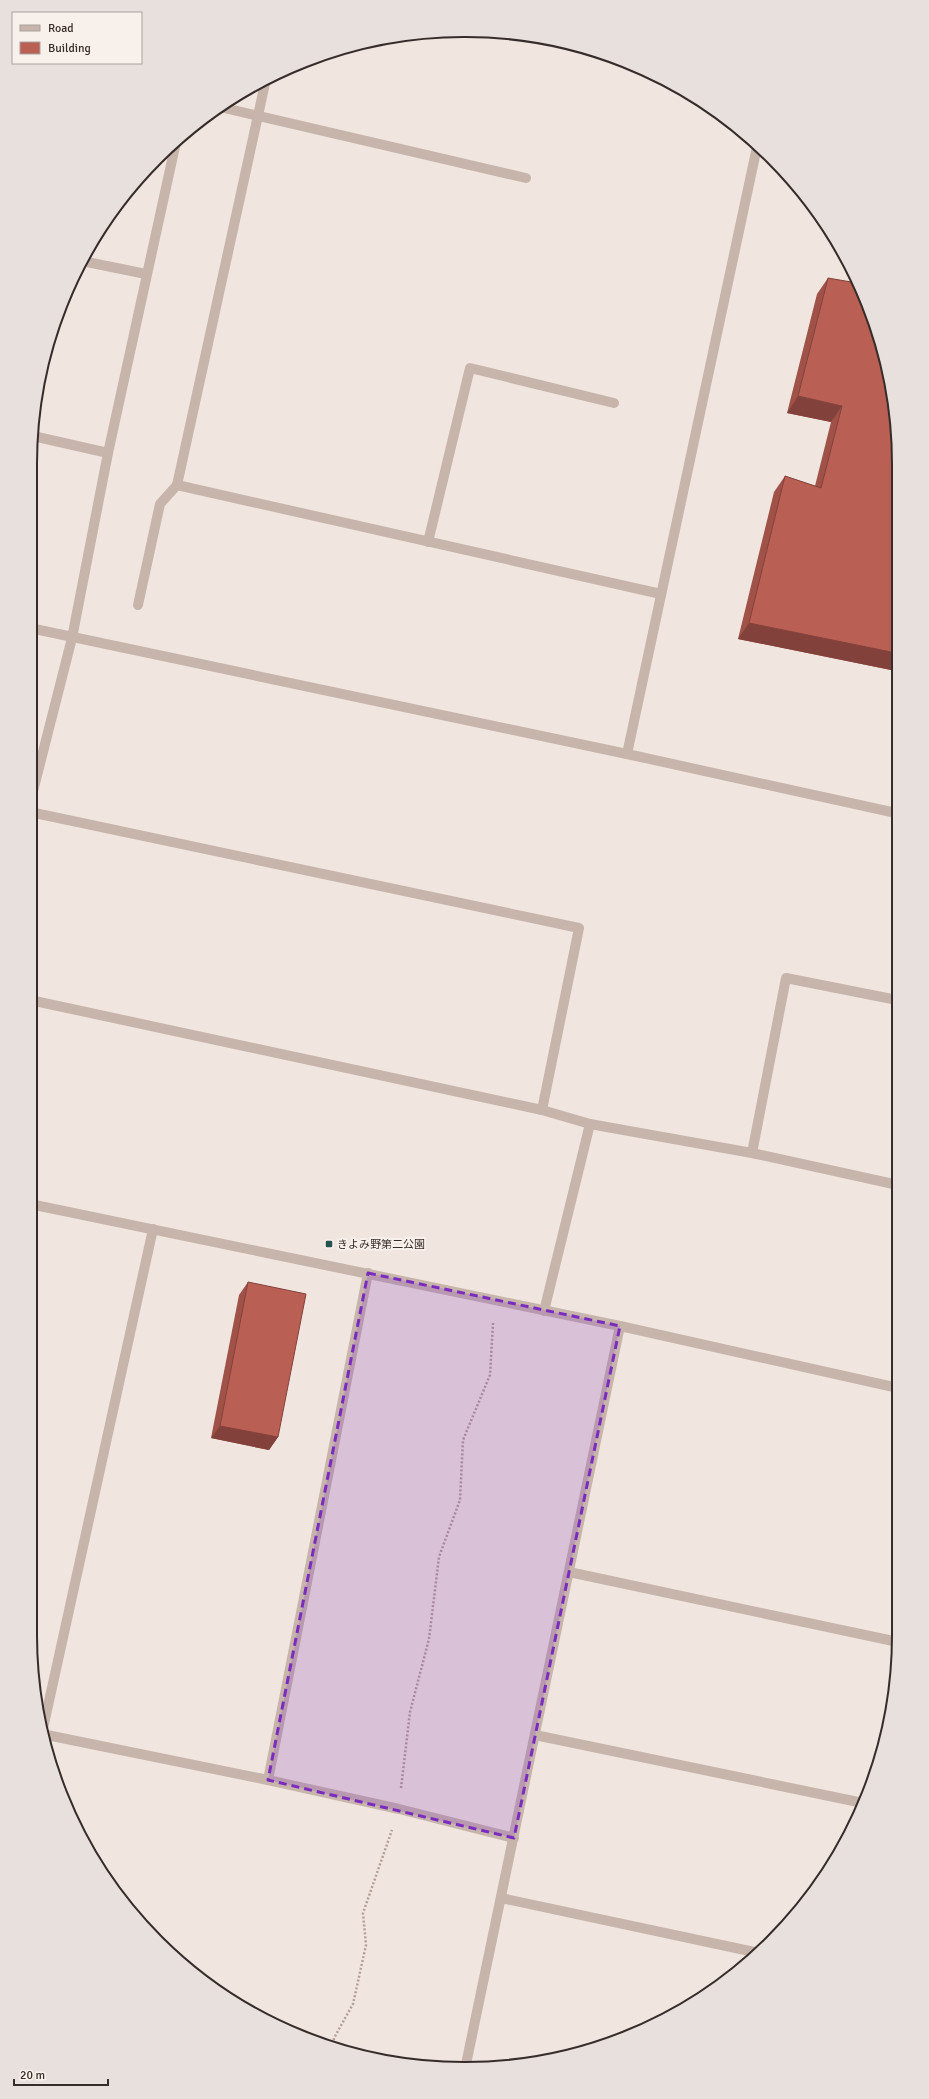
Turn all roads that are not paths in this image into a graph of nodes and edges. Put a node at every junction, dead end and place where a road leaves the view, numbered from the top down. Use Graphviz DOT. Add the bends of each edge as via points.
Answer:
graph roads {
  1 [pos="264,87"];
  2 [pos="227,109"];
  3 [pos="258,116"];
  4 [pos="174,151"];
  5 [pos="755,151"];
  6 [pos="526,178"];
  7 [pos="88,261"];
  8 [pos="146,274"];
  9 [pos="614,403"];
  10 [pos="38,437"];
  11 [pos="108,453"];
  12 [pos="177,485"];
  13 [pos="428,542"];
  14 [pos="661,594"];
  15 [pos="138,605"];
  16 [pos="37,630"];
  17 [pos="72,638"];
  18 [pos="627,754"];
  19 [pos="37,776"];
  20 [pos="37,813"];
  21 [pos="892,813"];
  22 [pos="892,999"];
  23 [pos="37,1002"];
  24 [pos="542,1110"];
  25 [pos="590,1124"];
  26 [pos="752,1153"];
  27 [pos="892,1184"];
  28 [pos="37,1205"];
  29 [pos="153,1229"];
  30 [pos="368,1273"];
  31 [pos="544,1311"];
  32 [pos="620,1326"];
  33 [pos="892,1387"];
  34 [pos="569,1572"];
  35 [pos="892,1641"];
  36 [pos="45,1719"];
  37 [pos="535,1735"];
  38 [pos="50,1736"];
  39 [pos="268,1780"];
  40 [pos="857,1802"];
  41 [pos="514,1838"];
  42 [pos="501,1898"];
  43 [pos="750,1952"];
  44 [pos="467,2062"];
  1 -- 3 [label="street"];
  2 -- 3 [label="street"];
  3 -- 6 [label="street"];
  3 -- 12 [label="street"];
  4 -- 8 [label="street"];
  5 -- 14 [label="street"];
  7 -- 8 [label="street"];
  8 -- 11 [label="street"];
  9 -- 13 [label="street" via="470,368"];
  10 -- 11 [label="street"];
  11 -- 17 [label="street"];
  12 -- 13 [label="street"];
  12 -- 15 [label="street" via="160,504"];
  13 -- 14 [label="street"];
  14 -- 18 [label="street"];
  16 -- 17 [label="street"];
  17 -- 18 [label="street"];
  17 -- 19 [label="street"];
  18 -- 21 [label="street"];
  20 -- 24 [label="street" via="579,928"];
  22 -- 26 [label="street" via="786,978"];
  23 -- 24 [label="street"];
  24 -- 25 [label="street"];
  25 -- 26 [label="street"];
  25 -- 31 [label="street"];
  26 -- 27 [label="street"];
  28 -- 29 [label="street"];
  29 -- 30 [label="street"];
  29 -- 36 [label="street"];
  30 -- 31 [label="street"];
  30 -- 39 [label="street"];
  31 -- 32 [label="street"];
  32 -- 33 [label="street"];
  32 -- 34 [label="street"];
  34 -- 35 [label="street"];
  34 -- 37 [label="street"];
  37 -- 40 [label="street"];
  37 -- 41 [label="street"];
  38 -- 39 [label="street"];
  39 -- 41 [label="street"];
  41 -- 42 [label="street"];
  42 -- 43 [label="street"];
  42 -- 44 [label="street"];
}
